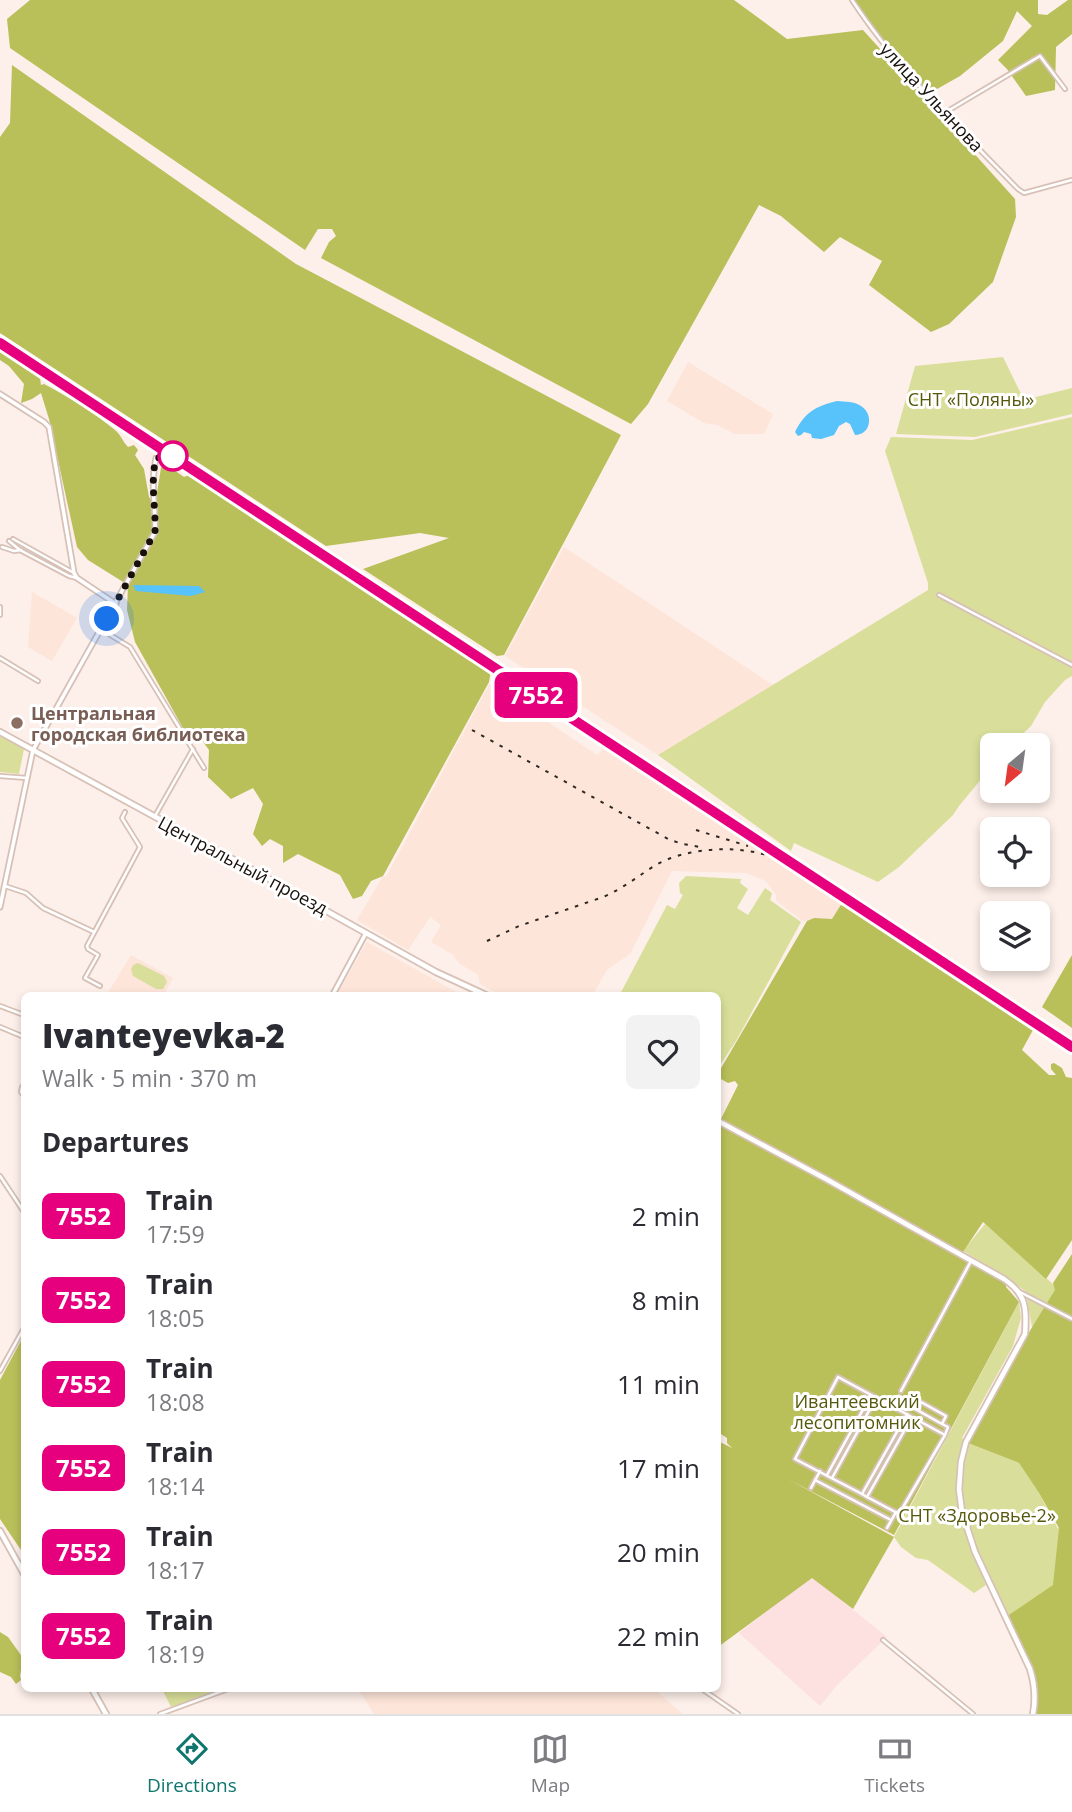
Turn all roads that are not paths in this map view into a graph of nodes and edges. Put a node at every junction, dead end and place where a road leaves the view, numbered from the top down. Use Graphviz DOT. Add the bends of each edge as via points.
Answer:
graph roads {
  1 [pos="852,0"];
  2 [pos="1065,89"];
  3 [pos="945,112"];
  4 [pos="1072,180"];
  5 [pos="0,394"];
  6 [pos="156,458"];
  7 [pos="2,547"];
  8 [pos="21,550"];
  9 [pos="74,573"];
  10 [pos="77,578"];
  11 [pos="939,595"];
  12 [pos="116,604"];
  13 [pos="0,607"];
  14 [pos="0,615"];
  15 [pos="101,630"];
  16 [pos="0,659"];
  17 [pos="1072,666"];
  18 [pos="38,681"];
  19 [pos="0,732"];
  20 [pos="193,749"];
  21 [pos="33,750"];
  22 [pos="204,768"];
  23 [pos="0,776"];
  24 [pos="27,778"];
  25 [pos="125,812"];
  26 [pos="155,818"];
  27 [pos="5,886"];
  28 [pos="0,907"];
  29 [pos="95,932"];
  30 [pos="366,932"];
  31 [pos="100,986"];
  32 [pos="334,992"];
  33 [pos="479,992"];
  34 [pos="0,1006"];
  35 [pos="21,1014"];
  36 [pos="0,1027"];
  37 [pos="21,1036"];
  38 [pos="721,1123"];
  39 [pos="0,1176"];
  40 [pos="21,1208"];
  41 [pos="971,1261"];
  42 [pos="1018,1291"];
  43 [pos="1072,1319"];
  44 [pos="21,1333"];
  45 [pos="0,1371"];
  46 [pos="901,1391"];
  47 [pos="871,1395"];
  48 [pos="876,1397"];
  49 [pos="907,1414"];
  50 [pos="912,1417"];
  51 [pos="942,1424"];
  52 [pos="945,1434"];
  53 [pos="820,1471"];
  54 [pos="827,1475"];
  55 [pos="832,1478"];
  56 [pos="815,1480"];
  57 [pos="811,1488"];
  58 [pos="862,1494"];
  59 [pos="867,1497"];
  60 [pos="896,1512"];
  61 [pos="891,1520"];
  62 [pos="887,1528"];
  63 [pos="0,1531"];
  64 [pos="21,1565"];
  65 [pos="883,1640"];
  66 [pos="94,1692"];
  67 [pos="220,1692"];
  68 [pos="706,1692"];
  69 [pos="106,1714"];
  70 [pos="160,1714"];
  71 [pos="738,1714"];
  72 [pos="973,1714"];
  73 [pos="1033,1714"];
  1 -- 3 [label="street, улица Ульянова" via="872,31"];
  2 -- 3 [label="street" via="1040,56"];
  3 -- 4 [label="street, улица Ульянова" via="1024,193"];
  5 -- 9 [label="street" via="49,427"];
  6 -- 12 [label="street" via="152,491 155,532"];
  7 -- 8 [label="street"];
  8 -- 9 [label="street" via="11,540"];
  8 -- 10 [label="street"];
  9 -- 10 [label="street"];
  10 -- 12 [label="street"];
  11 -- 17 [label="street"];
  12 -- 15 [label="street"];
  13 -- 14 [label="street"];
  15 -- 20 [label="street" via="130,647"];
  15 -- 21 [label="street"];
  16 -- 18 [label="street"];
  19 -- 21 [label="main road, Центральный проезд"];
  20 -- 22 [label="street"];
  20 -- 26 [label="street"];
  21 -- 24 [label="street"];
  21 -- 26 [label="main road, Центральный проезд"];
  23 -- 24 [label="street"];
  24 -- 27 [label="street"];
  25 -- 29 [label="street" via="122,818 140,848"];
  26 -- 30 [label="main road, Центральный проезд"];
  27 -- 28 [label="street"];
  27 -- 29 [label="street"];
  29 -- 31 [label="street" via="87,946 98,956 85,978"];
  30 -- 32 [label="street"];
  30 -- 33 [label="main road, Центральный проезд"];
  34 -- 35 [label="street"];
  36 -- 37 [label="street"];
  38 -- 41 [label="main road"];
  39 -- 40 [label="street"];
  41 -- 42 [label="main road"];
  41 -- 46 [label="street"];
  42 -- 43 [label="street"];
  42 -- 73 [label="main road" via="1025,1304 1025,1334 969,1436 959,1489 972,1545 1030,1669 1036,1701"];
  44 -- 45 [label="street"];
  47 -- 48 [label="street"];
  47 -- 53 [label="street" via="838,1377 795,1458"];
  47 -- 54 [label="street"];
  48 -- 49 [label="street"];
  48 -- 55 [label="street"];
  49 -- 50 [label="street"];
  49 -- 58 [label="street"];
  50 -- 52 [label="street"];
  50 -- 59 [label="street"];
  51 -- 51 [label="street" via="946,1416 921,1402 917,1410"];
  51 -- 52 [label="street" via="948,1427"];
  52 -- 60 [label="street" via="899,1514"];
  53 -- 54 [label="street"];
  53 -- 56 [label="street"];
  54 -- 55 [label="street"];
  55 -- 58 [label="street"];
  56 -- 57 [label="street"];
  56 -- 61 [label="street"];
  58 -- 59 [label="street"];
  59 -- 60 [label="street"];
  60 -- 61 [label="street"];
  61 -- 62 [label="street"];
  63 -- 64 [label="main road"];
  65 -- 72 [label="street"];
  66 -- 69 [label="main road"];
  67 -- 70 [label="street"];
  68 -- 71 [label="street"];
}
